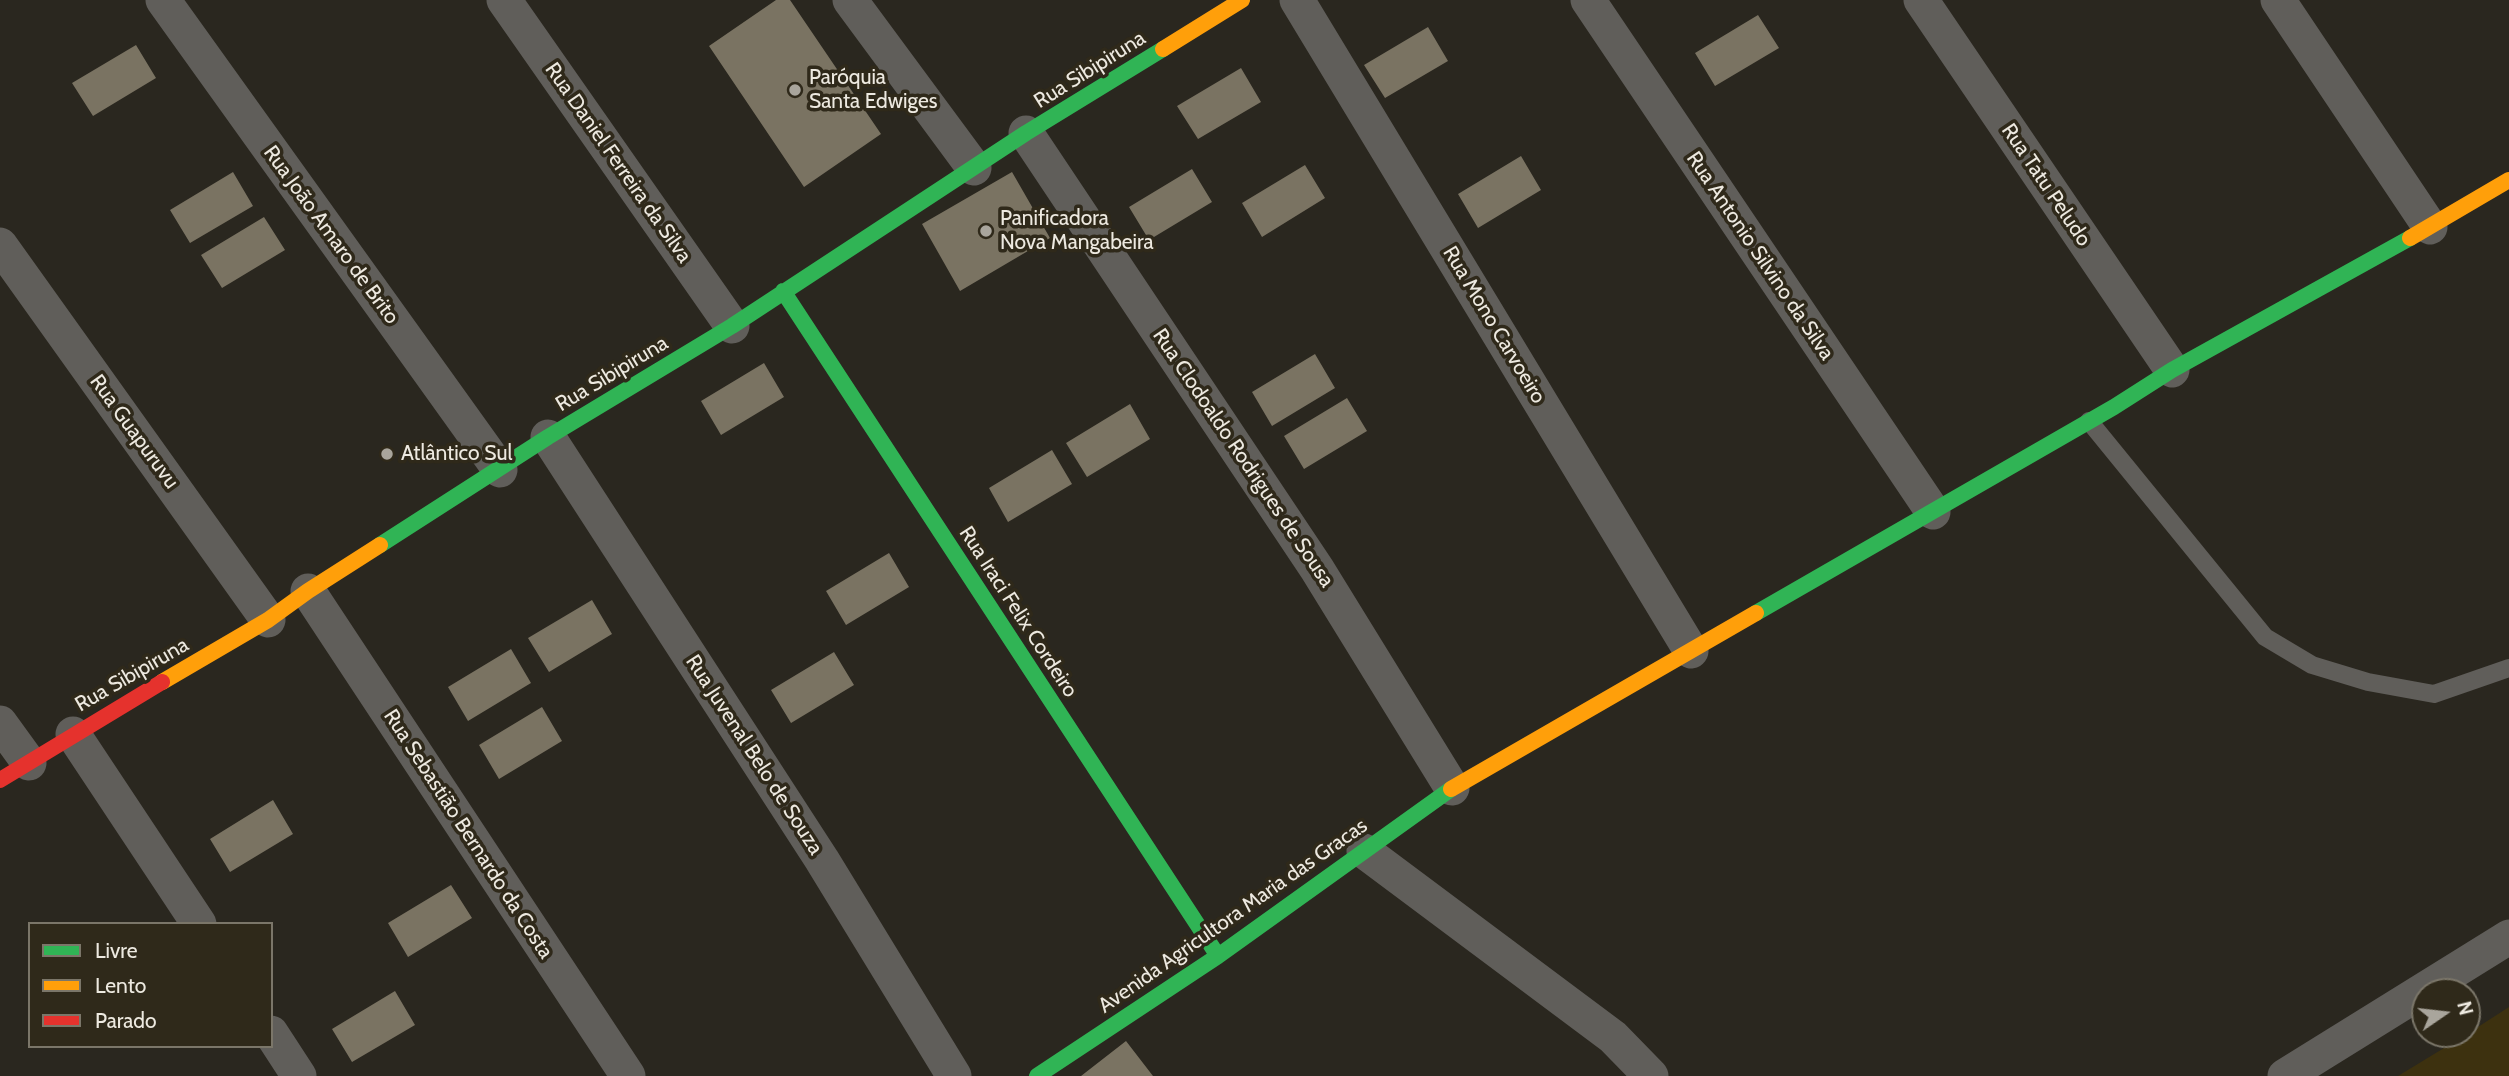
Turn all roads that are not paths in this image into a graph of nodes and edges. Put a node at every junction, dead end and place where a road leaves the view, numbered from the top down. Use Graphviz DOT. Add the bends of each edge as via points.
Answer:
graph roads {
  1 [pos="163,0"];
  2 [pos="504,0"];
  3 [pos="850,0"];
  4 [pos="1242,0"];
  5 [pos="1297,0"];
  6 [pos="1588,0"];
  7 [pos="1921,0"];
  8 [pos="2278,0"];
  9 [pos="1026,133"];
  10 [pos="974,169"];
  11 [pos="2509,180"];
  12 [pos="2430,227"];
  13 [pos="0,245"];
  14 [pos="783,291"];
  15 [pos="732,326"];
  16 [pos="2172,370"];
  17 [pos="2089,421"];
  18 [pos="548,437"];
  19 [pos="500,470"];
  20 [pos="1933,512"];
  21 [pos="308,591"];
  22 [pos="268,620"];
  23 [pos="1691,651"];
  24 [pos="2509,668"];
  25 [pos="0,723"];
  26 [pos="73,734"];
  27 [pos="14,771"];
  28 [pos="1452,788"];
  29 [pos="1364,851"];
  30 [pos="198,922"];
  31 [pos="2509,937"];
  32 [pos="1218,956"];
  33 [pos="273,1036"];
  34 [pos="299,1076"];
  35 [pos="628,1076"];
  36 [pos="954,1076"];
  37 [pos="1037,1076"];
  38 [pos="1651,1076"];
  39 [pos="2286,1076"];
  1 -- 19 [label="street, Rua João Amaro de Brito"];
  2 -- 15 [label="street, Rua Daniel Ferreira da Silva"];
  3 -- 10 [label="street"];
  4 -- 9 [label="street, Rua Sibipiruna"];
  5 -- 23 [label="street, Rua Mono Carvoeiro"];
  6 -- 20 [label="street, Rua Antonio Silvino da Silva"];
  7 -- 16 [label="street, Rua Tatu Peludo"];
  8 -- 12 [label="street"];
  9 -- 10 [label="street, Rua Sibipiruna"];
  9 -- 28 [label="street, Rua Clodoaldo Rodrigues de Sousa" via="1317,569"];
  10 -- 14 [label="street, Rua Sibipiruna"];
  11 -- 12 [label="street, Avenida Agricultora Maria das Gracas"];
  12 -- 16 [label="street, Avenida Agricultora Maria das Gracas"];
  13 -- 22 [label="street, Rua Guapuruvu"];
  14 -- 15 [label="street, Rua Sibipiruna"];
  14 -- 32 [label="street, Rua Iraci Felix Cordeiro"];
  15 -- 18 [label="street, Rua Sibipiruna"];
  16 -- 17 [label="street, Avenida Agricultora Maria das Gracas"];
  17 -- 20 [label="street, Avenida Agricultora Maria das Gracas"];
  17 -- 24 [label="lane" via="2265,637 2312,665 2368,682 2434,694"];
  18 -- 19 [label="street, Rua Sibipiruna"];
  18 -- 36 [label="street, Rua Juvenal Belo de Souza" via="822,860"];
  19 -- 21 [label="street, Rua Sibipiruna"];
  20 -- 23 [label="street, Avenida Agricultora Maria das Gracas"];
  21 -- 22 [label="street, Rua Sibipiruna"];
  21 -- 35 [label="street, Rua Sebastião Bernardo da Costa"];
  22 -- 26 [label="street, Rua Sibipiruna"];
  23 -- 28 [label="street, Avenida Agricultora Maria das Gracas"];
  25 -- 27 [label="street"];
  26 -- 27 [label="street, Rua Sibipiruna"];
  26 -- 30 [label="street"];
  28 -- 29 [label="street, Avenida Agricultora Maria das Gracas"];
  29 -- 32 [label="street, Avenida Agricultora Maria das Gracas"];
  29 -- 38 [label="street" via="1613,1037"];
  31 -- 39 [label="street"];
  32 -- 37 [label="street, Avenida Agricultora Maria das Gracas"];
  33 -- 34 [label="street"];
}
